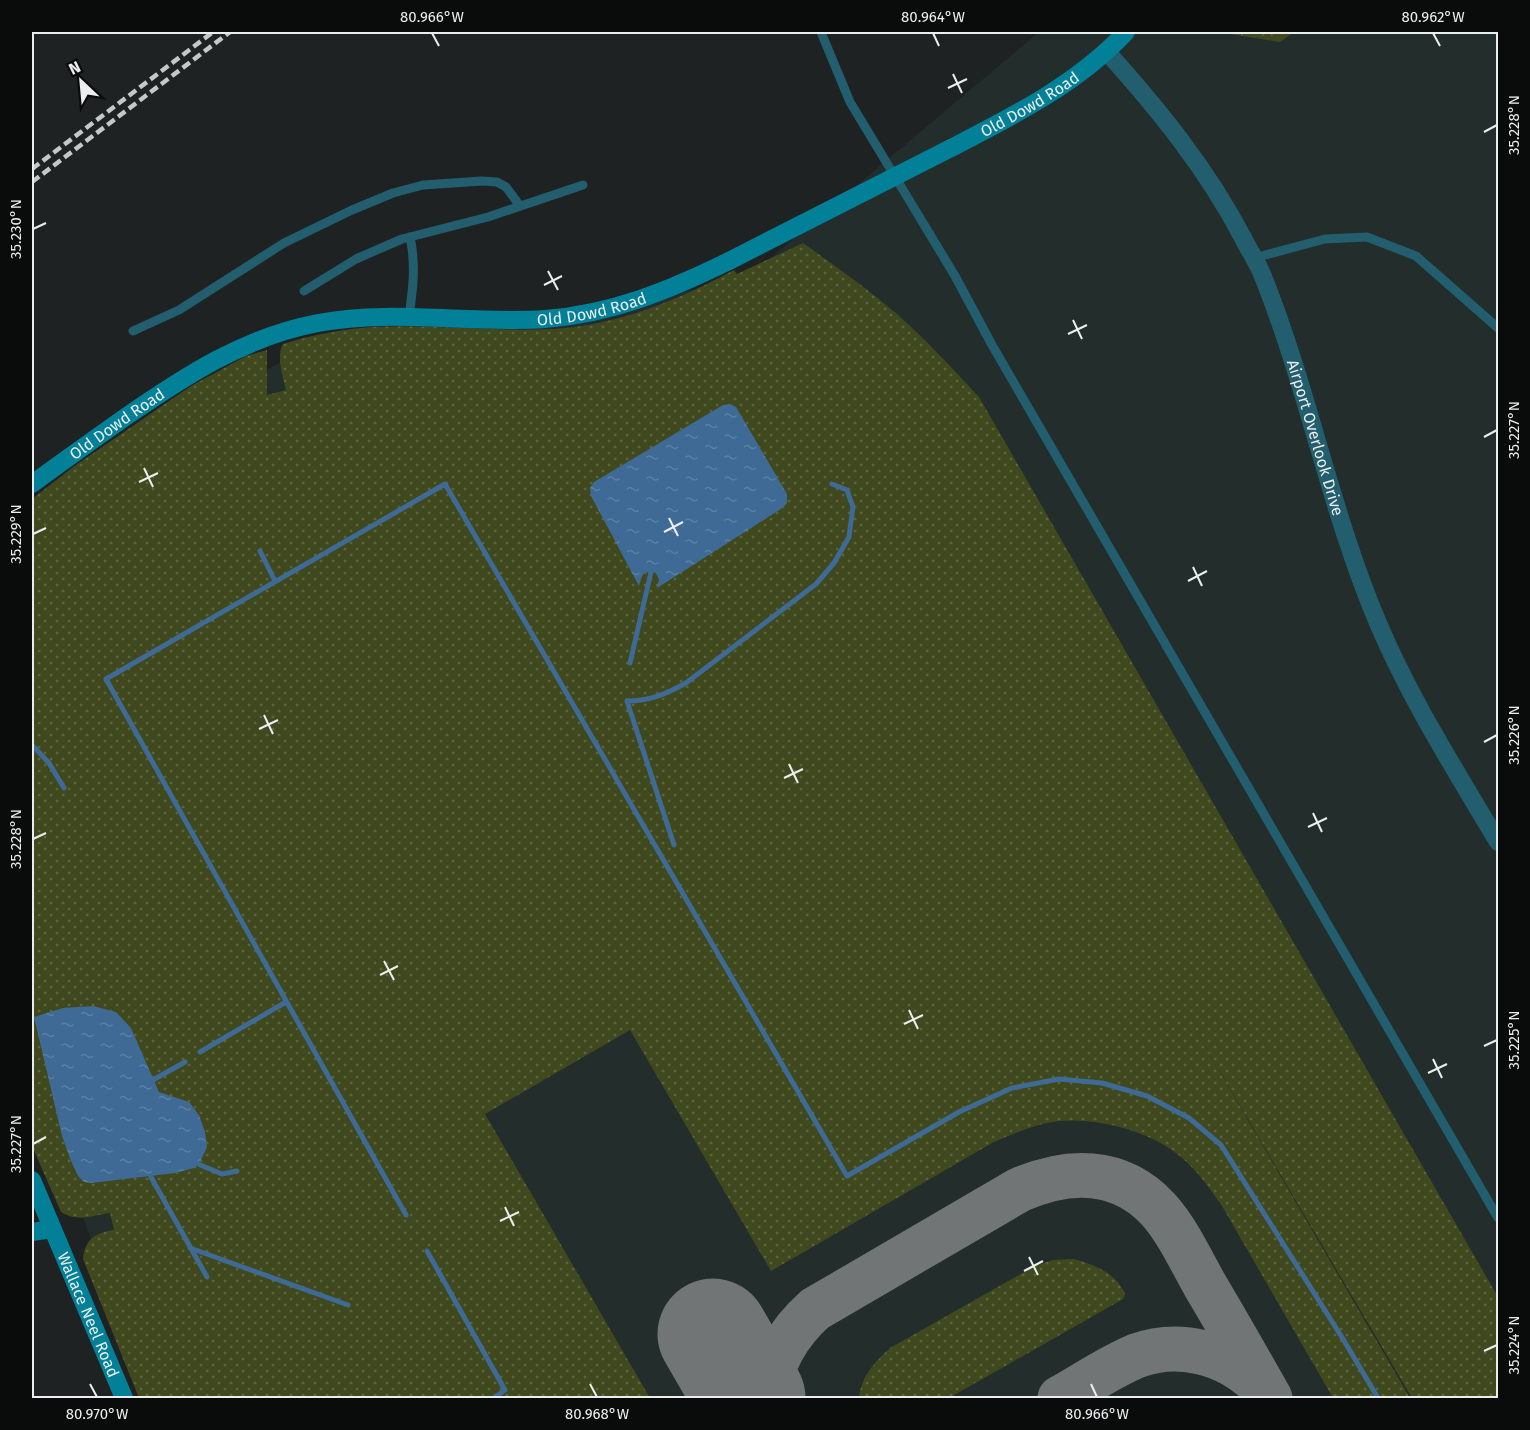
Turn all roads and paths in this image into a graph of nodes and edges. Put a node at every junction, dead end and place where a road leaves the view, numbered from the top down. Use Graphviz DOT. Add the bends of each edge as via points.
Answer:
graph roads {
  1 [pos="821,32"];
  2 [pos="1126,32"];
  3 [pos="1107,52"];
  4 [pos="583,185"];
  5 [pos="520,206"];
  6 [pos="410,237"];
  7 [pos="1254,258"];
  8 [pos="304,291"];
  9 [pos="409,316"];
  10 [pos="1498,328"];
  11 [pos="133,332"];
  12 [pos="32,484"];
  13 [pos="1498,842"];
  14 [pos="32,1180"];
  15 [pos="1498,1218"];
  16 [pos="52,1229"];
  17 [pos="32,1232"];
  18 [pos="124,1398"];
  1 -- 15 [label="lane" via="850,102 955,276"];
  2 -- 3 [label="street, Old Dowd Road"];
  3 -- 7 [label="street, Airport Overlook Drive" via="1192,154 1225,203"];
  3 -- 9 [label="street, Old Dowd Road, bridge" via="1035,104 729,261 645,299 577,315 512,319"];
  4 -- 5 [label="lane"];
  5 -- 6 [label="lane"];
  5 -- 11 [label="lane" via="506,187 497,182 423,185 393,193 284,243 179,310"];
  6 -- 8 [label="lane" via="356,260"];
  6 -- 9 [label="lane" via="414,276"];
  7 -- 10 [label="lane" via="1325,239 1367,237 1416,256"];
  7 -- 13 [label="street, Airport Overlook Drive" via="1284,333 1353,556 1378,623 1407,683"];
  9 -- 12 [label="street, Old Dowd Road" via="355,317 316,323 273,334 231,351 170,386"];
  14 -- 16 [label="street"];
  16 -- 17 [label="street"];
  16 -- 18 [label="street, Wallace Neel Road"];
}
